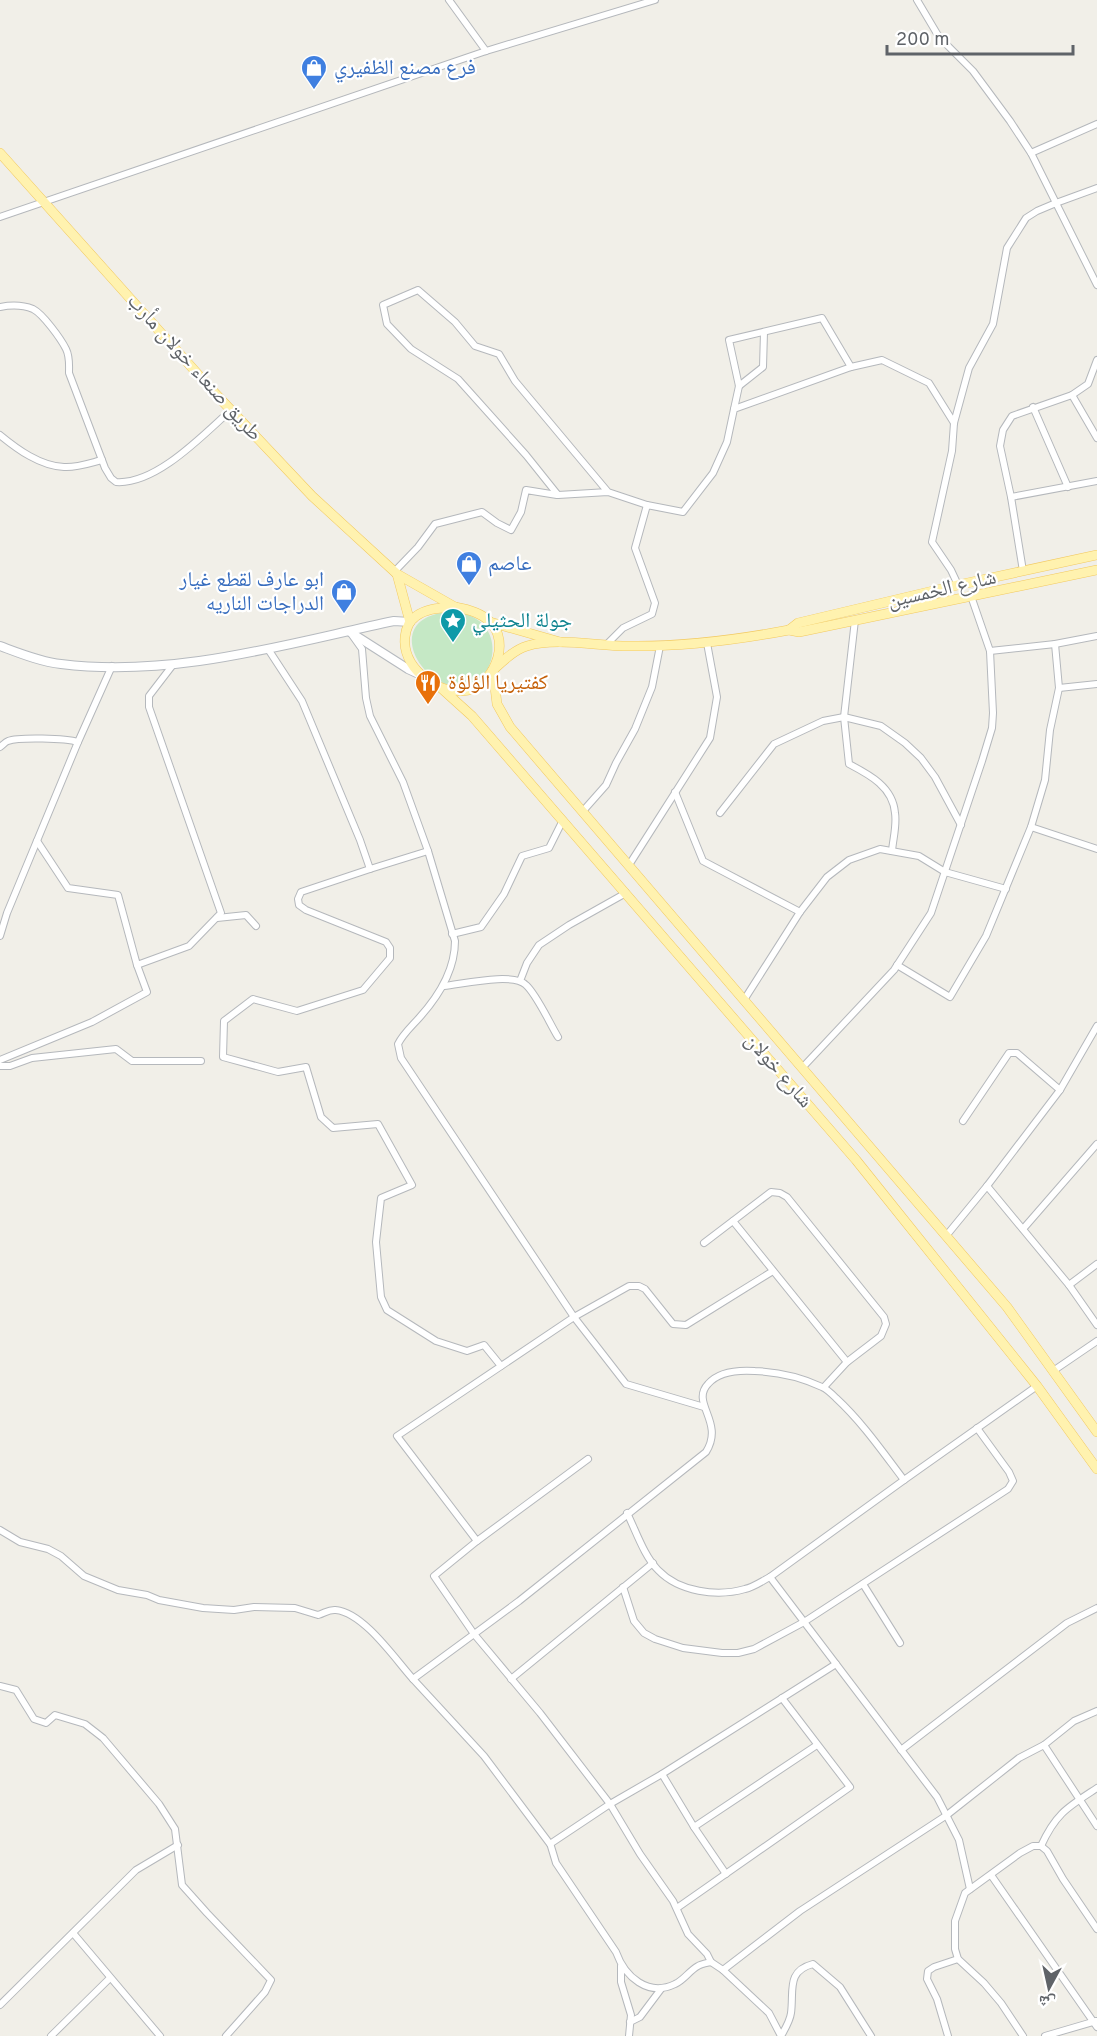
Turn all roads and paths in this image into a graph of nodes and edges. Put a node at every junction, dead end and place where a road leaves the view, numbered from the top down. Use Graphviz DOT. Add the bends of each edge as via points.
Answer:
graph roads {
  1 [pos="449,0"];
  2 [pos="655,0"];
  3 [pos="917,0"];
  4 [pos="486,51"];
  5 [pos="1097,124"];
  6 [pos="0,153"];
  7 [pos="1031,153"];
  8 [pos="1097,188"];
  9 [pos="43,201"];
  10 [pos="1056,203"];
  11 [pos="0,217"];
  12 [pos="1097,285"];
  13 [pos="0,307"];
  14 [pos="764,332"];
  15 [pos="1097,360"];
  16 [pos="851,367"];
  17 [pos="739,386"];
  18 [pos="1072,395"];
  19 [pos="1033,407"];
  20 [pos="734,409"];
  21 [pos="231,410"];
  22 [pos="954,423"];
  23 [pos="0,435"];
  24 [pos="1097,438"];
  25 [pos="102,460"];
  26 [pos="1097,481"];
  27 [pos="1068,487"];
  28 [pos="608,492"];
  29 [pos="558,495"];
  30 [pos="1011,497"];
  31 [pos="647,505"];
  32 [pos="1097,555"];
  33 [pos="1097,570"];
  34 [pos="1023,571"];
  35 [pos="396,573"];
  36 [pos="958,585"];
  37 [pos="971,596"];
  38 [pos="455,607"];
  39 [pos="855,620"];
  40 [pos="410,622"];
  41 [pos="490,622"];
  42 [pos="789,630"];
  43 [pos="350,632"];
  44 [pos="1097,636"];
  45 [pos="562,642"];
  46 [pos="707,643"];
  47 [pos="1055,644"];
  48 [pos="606,645"];
  49 [pos="0,646"];
  50 [pos="660,646"];
  51 [pos="268,649"];
  52 [pos="990,651"];
  53 [pos="112,666"];
  54 [pos="172,666"];
  55 [pos="493,670"];
  56 [pos="421,675"];
  57 [pos="1097,684"];
  58 [pos="441,688"];
  59 [pos="1059,688"];
  60 [pos="844,717"];
  61 [pos="78,742"];
  62 [pos="0,747"];
  63 [pos="675,792"];
  64 [pos="583,811"];
  65 [pos="720,813"];
  66 [pos="563,820"];
  67 [pos="961,825"];
  68 [pos="1031,827"];
  69 [pos="37,841"];
  70 [pos="1097,849"];
  71 [pos="428,851"];
  72 [pos="892,851"];
  73 [pos="629,865"];
  74 [pos="370,869"];
  75 [pos="945,872"];
  76 [pos="1005,889"];
  77 [pos="626,893"];
  78 [pos="800,912"];
  79 [pos="217,918"];
  80 [pos="256,926"];
  81 [pos="452,934"];
  82 [pos="0,936"];
  83 [pos="137,965"];
  84 [pos="897,965"];
  85 [pos="520,981"];
  86 [pos="444,986"];
  87 [pos="744,1000"];
  88 [pos="1097,1026"];
  89 [pos="558,1037"];
  90 [pos="0,1060"];
  91 [pos="201,1061"];
  92 [pos="0,1066"];
  93 [pos="802,1068"];
  94 [pos="1060,1090"];
  95 [pos="963,1121"];
  96 [pos="1097,1144"];
  97 [pos="873,1152"];
  98 [pos="856,1160"];
  99 [pos="987,1186"];
  100 [pos="733,1221"];
  101 [pos="1023,1229"];
  102 [pos="946,1236"];
  103 [pos="704,1243"];
  104 [pos="1097,1264"];
  105 [pos="773,1271"];
  106 [pos="1069,1285"];
  107 [pos="574,1317"];
  108 [pos="1097,1325"];
  109 [pos="1097,1341"];
  110 [pos="847,1362"];
  111 [pos="501,1366"];
  112 [pos="1053,1371"];
  113 [pos="1037,1386"];
  114 [pos="824,1387"];
  115 [pos="704,1407"];
  116 [pos="977,1428"];
  117 [pos="1097,1432"];
  118 [pos="588,1459"];
  119 [pos="1097,1469"];
  120 [pos="904,1480"];
  121 [pos="627,1513"];
  122 [pos="0,1530"];
  123 [pos="477,1541"];
  124 [pos="653,1563"];
  125 [pos="770,1577"];
  126 [pos="863,1584"];
  127 [pos="623,1587"];
  128 [pos="1097,1608"];
  129 [pos="804,1622"];
  130 [pos="474,1634"];
  131 [pos="900,1643"];
  132 [pos="836,1664"];
  133 [pos="413,1679"];
  134 [pos="511,1679"];
  135 [pos="0,1686"];
  136 [pos="782,1698"];
  137 [pos="1097,1711"];
  138 [pos="817,1745"];
  139 [pos="1044,1745"];
  140 [pos="901,1750"];
  141 [pos="662,1774"];
  142 [pos="1097,1788"];
  143 [pos="1078,1800"];
  144 [pos="610,1804"];
  145 [pos="947,1815"];
  146 [pos="1097,1826"];
  147 [pos="694,1827"];
  148 [pos="550,1843"];
  149 [pos="178,1845"];
  150 [pos="1041,1846"];
  151 [pos="726,1874"];
  152 [pos="991,1875"];
  153 [pos="970,1889"];
  154 [pos="677,1908"];
  155 [pos="1097,1929"];
  156 [pos="73,1934"];
  157 [pos="958,1959"];
  158 [pos="711,1962"];
  159 [pos="621,1966"];
  160 [pos="723,1970"];
  161 [pos="110,1978"];
  162 [pos="661,1989"];
  163 [pos="0,2005"];
  164 [pos="630,2022"];
  165 [pos="1096,2023"];
  166 [pos="51,2036"];
  167 [pos="160,2036"];
  168 [pos="226,2036"];
  169 [pos="629,2036"];
  170 [pos="781,2036"];
  171 [pos="871,2036"];
  172 [pos="948,2036"];
  173 [pos="1023,2036"];
  174 [pos="1045,2036"];
  1 -- 4 [label="street"];
  2 -- 4 [label="street"];
  3 -- 7 [label="street" via="939,37 973,71"];
  4 -- 9 [label="street"];
  5 -- 7 [label="street"];
  6 -- 9 [label="main road, طريق صنعاء خولان مأرب"];
  7 -- 10 [label="street"];
  8 -- 10 [label="street"];
  9 -- 11 [label="street"];
  9 -- 21 [label="main road, طريق صنعاء خولان مأرب"];
  10 -- 12 [label="street"];
  10 -- 22 [label="street" via="1026,218 1007,248 993,324 969,368"];
  13 -- 25 [label="street" via="31,308 39,313 66,350 69,373"];
  14 -- 16 [label="street" via="822,318"];
  14 -- 17 [label="street" via="763,367"];
  14 -- 17 [label="street" via="729,340"];
  15 -- 18 [label="street" via="1088,384"];
  16 -- 20 [label="street"];
  16 -- 22 [label="street" via="882,360 929,382"];
  17 -- 20 [label="street"];
  18 -- 19 [label="street"];
  18 -- 24 [label="street"];
  19 -- 27 [label="street"];
  19 -- 30 [label="street" via="1012,416 1003,430 1000,446"];
  20 -- 31 [label="street" via="727,442 713,473 683,512"];
  21 -- 25 [label="street" via="173,460 136,480 116,482"];
  21 -- 35 [label="main road, طريق صنعاء خولان مأرب" via="312,496"];
  22 -- 36 [label="street" via="952,451 932,542"];
  23 -- 25 [label="street" via="50,465 65,468"];
  26 -- 27 [label="street"];
  27 -- 30 [label="street"];
  28 -- 29 [label="street"];
  28 -- 29 [label="street" via="515,381 499,354 475,346 455,322 418,290 383,305 387,324 411,349 458,379"];
  28 -- 31 [label="street"];
  29 -- 35 [label="street" via="526,490 512,530 482,512 435,524"];
  30 -- 34 [label="street"];
  31 -- 48 [label="street" via="635,548 655,603 652,614 623,628"];
  32 -- 34 [label="main road, شارع الخمسين"];
  33 -- 37 [label="main road, شارع الخمسين"];
  34 -- 36 [label="main road, شارع الخمسين"];
  35 -- 38 [label="main road, طريق صنعاء خولان مأرب"];
  35 -- 40 [label="main road"];
  36 -- 42 [label="main road, شارع الخمسين" via="798,623"];
  37 -- 39 [label="main road, شارع الخمسين"];
  37 -- 52 [label="street"];
  38 -- 40 [label="main road" via="420,613"];
  38 -- 41 [label="main road"];
  39 -- 42 [label="main road, شارع الخمسين" via="799,632"];
  39 -- 60 [label="street"];
  40 -- 43 [label="street" via="394,621"];
  40 -- 56 [label="main road" via="405,648"];
  41 -- 45 [label="main road, شارع الخمسين"];
  41 -- 55 [label="main road" via="499,647"];
  42 -- 46 [label="main road, شارع الخمسين"];
  43 -- 51 [label="street"];
  43 -- 56 [label="street"];
  43 -- 71 [label="street" via="362,649 370,716 403,783"];
  44 -- 47 [label="street"];
  45 -- 48 [label="main road, شارع الخمسين"];
  45 -- 55 [label="main road, شارع الخمسين" via="527,646"];
  46 -- 50 [label="main road, شارع الخمسين"];
  46 -- 63 [label="street" via="717,697 710,738"];
  47 -- 52 [label="street"];
  47 -- 59 [label="street"];
  48 -- 50 [label="main road, شارع الخمسين"];
  49 -- 53 [label="street" via="59,664"];
  50 -- 64 [label="street" via="652,687 635,729 606,785"];
  51 -- 54 [label="street"];
  51 -- 74 [label="street" via="302,701"];
  52 -- 67 [label="street" via="992,728"];
  53 -- 54 [label="street"];
  53 -- 61 [label="street"];
  54 -- 79 [label="street" via="149,696 149,707 221,913"];
  55 -- 58 [label="main road" via="487,680 471,690"];
  55 -- 64 [label="main road, شارع خولان" via="497,704 510,727"];
  56 -- 58 [label="main road"];
  57 -- 59 [label="street"];
  58 -- 66 [label="main road, شارع خولان" via="472,716"];
  59 -- 68 [label="street" via="1045,780"];
  60 -- 65 [label="street" via="823,721 774,744"];
  60 -- 67 [label="street" via="881,726 905,743 935,777"];
  60 -- 72 [label="street" via="849,764 888,791 895,813"];
  61 -- 62 [label="street" via="8,741"];
  61 -- 69 [label="street"];
  63 -- 73 [label="street"];
  63 -- 78 [label="street" via="703,861"];
  64 -- 73 [label="main road, شارع خولان"];
  66 -- 77 [label="main road, شارع خولان"];
  66 -- 81 [label="street" via="549,848 522,856 504,894 481,927"];
  67 -- 75 [label="street"];
  68 -- 70 [label="street"];
  68 -- 76 [label="street"];
  69 -- 82 [label="street"];
  69 -- 83 [label="street" via="68,888 118,895"];
  71 -- 74 [label="street"];
  71 -- 81 [label="street"];
  72 -- 75 [label="street" via="919,856"];
  72 -- 78 [label="street" via="880,849 849,860 827,878"];
  73 -- 87 [label="main road, شارع خولان"];
  74 -- 111 [label="street" via="301,892 299,905 387,942 390,958 363,990 297,1011 253,999 224,1021 224,1057 278,1072 306,1067 321,1117 333,1128 378,1124 412,1185 381,1198 376,1242 381,1297 387,1310 436,1341 467,1351 484,1345"];
  75 -- 76 [label="street"];
  75 -- 84 [label="street" via="931,913"];
  76 -- 84 [label="street" via="986,936 950,997"];
  77 -- 85 [label="street" via="539,945"];
  77 -- 98 [label="main road, شارع خولان"];
  78 -- 87 [label="street"];
  79 -- 80 [label="street" via="246,915"];
  79 -- 83 [label="street" via="189,946"];
  81 -- 86 [label="street" via="455,957"];
  83 -- 90 [label="street" via="147,992 92,1022"];
  84 -- 93 [label="street"];
  85 -- 86 [label="street"];
  85 -- 89 [label="street" via="530,989"];
  86 -- 107 [label="street" via="402,1036 398,1044 401,1058"];
  87 -- 93 [label="main road, شارع خولان"];
  88 -- 94 [label="street"];
  91 -- 92 [label="street" via="132,1061 116,1049 32,1058"];
  93 -- 97 [label="main road, شارع خولان"];
  94 -- 95 [label="street" via="1017,1053 1009,1053"];
  94 -- 99 [label="street"];
  96 -- 101 [label="street"];
  97 -- 98 [label="main road"];
  97 -- 102 [label="main road, شارع خولان"];
  98 -- 113 [label="main road, شارع خولان"];
  99 -- 101 [label="street"];
  99 -- 102 [label="street"];
  100 -- 103 [label="street"];
  100 -- 105 [label="street"];
  100 -- 110 [label="street" via="771,1192 787,1197 885,1317 881,1336"];
  101 -- 106 [label="street"];
  102 -- 112 [label="main road, شارع خولان"];
  104 -- 106 [label="street"];
  105 -- 107 [label="street" via="686,1325 673,1324 639,1286 629,1286"];
  105 -- 110 [label="street"];
  106 -- 108 [label="street"];
  107 -- 111 [label="street"];
  107 -- 115 [label="street" via="626,1384"];
  109 -- 112 [label="street"];
  110 -- 114 [label="street"];
  111 -- 123 [label="street" via="397,1436"];
  112 -- 117 [label="main road, شارع خولان"];
  113 -- 116 [label="street"];
  113 -- 119 [label="main road, شارع خولان"];
  114 -- 115 [label="street" via="778,1372 734,1370 709,1383 703,1393"];
  114 -- 120 [label="street" via="854,1415"];
  115 -- 121 [label="street" via="713,1432 706,1452"];
  116 -- 120 [label="street"];
  116 -- 126 [label="street" via="1009,1472 1012,1481 1008,1489"];
  118 -- 123 [label="street"];
  120 -- 125 [label="street"];
  121 -- 124 [label="street"];
  121 -- 130 [label="street"];
  122 -- 133 [label="street" via="20,1542 48,1549 84,1576 118,1590 203,1608 295,1608 318,1616 328,1610 347,1613 373,1632"];
  123 -- 130 [label="street" via="434,1576"];
  124 -- 125 [label="street" via="676,1585 693,1589 747,1589"];
  124 -- 127 [label="street"];
  125 -- 129 [label="street"];
  126 -- 129 [label="street"];
  126 -- 131 [label="street"];
  127 -- 129 [label="street" via="634,1621 644,1633 682,1648 738,1653 754,1649"];
  127 -- 134 [label="street"];
  128 -- 140 [label="street" via="1068,1623"];
  129 -- 132 [label="street"];
  130 -- 133 [label="street"];
  130 -- 134 [label="street"];
  132 -- 136 [label="street"];
  132 -- 140 [label="street"];
  133 -- 148 [label="street" via="484,1756"];
  134 -- 144 [label="street"];
  135 -- 149 [label="street" via="16,1690 34,1719 46,1723 55,1715 85,1724 103,1738 159,1804 175,1829"];
  136 -- 138 [label="street"];
  136 -- 141 [label="street"];
  137 -- 139 [label="street" via="1074,1721"];
  138 -- 147 [label="street"];
  138 -- 151 [label="street" via="850,1787"];
  139 -- 143 [label="street"];
  139 -- 145 [label="street" via="1019,1758"];
  140 -- 145 [label="street"];
  141 -- 144 [label="street"];
  141 -- 147 [label="street"];
  142 -- 143 [label="street"];
  143 -- 146 [label="street"];
  143 -- 150 [label="street" via="1050,1826"];
  144 -- 148 [label="street"];
  144 -- 154 [label="street"];
  145 -- 153 [label="street" via="959,1840"];
  145 -- 160 [label="street" via="800,1911"];
  147 -- 151 [label="street"];
  148 -- 159 [label="street" via="556,1863 616,1952"];
  149 -- 156 [label="street" via="136,1870"];
  149 -- 168 [label="street" via="183,1885 271,1980"];
  150 -- 152 [label="street" via="1033,1846"];
  150 -- 155 [label="street"];
  151 -- 154 [label="street"];
  152 -- 153 [label="street"];
  152 -- 165 [label="street"];
  153 -- 157 [label="street" via="955,1921"];
  154 -- 158 [label="street" via="688,1934"];
  156 -- 161 [label="street"];
  156 -- 163 [label="street"];
  157 -- 172 [label="street" via="928,1971 927,1979"];
  157 -- 173 [label="street" via="1001,2003"];
  158 -- 160 [label="street"];
  158 -- 162 [label="street" via="698,1965 688,1976"];
  159 -- 162 [label="street" via="643,1984"];
  159 -- 164 [label="street"];
  160 -- 170 [label="street" via="769,2013"];
  161 -- 166 [label="street"];
  161 -- 167 [label="street"];
  162 -- 164 [label="street" via="640,2017"];
  164 -- 169 [label="street"];
  165 -- 174 [label="street"];
  170 -- 171 [label="street" via="791,2016 796,1974 813,1964 840,1988"];
}
